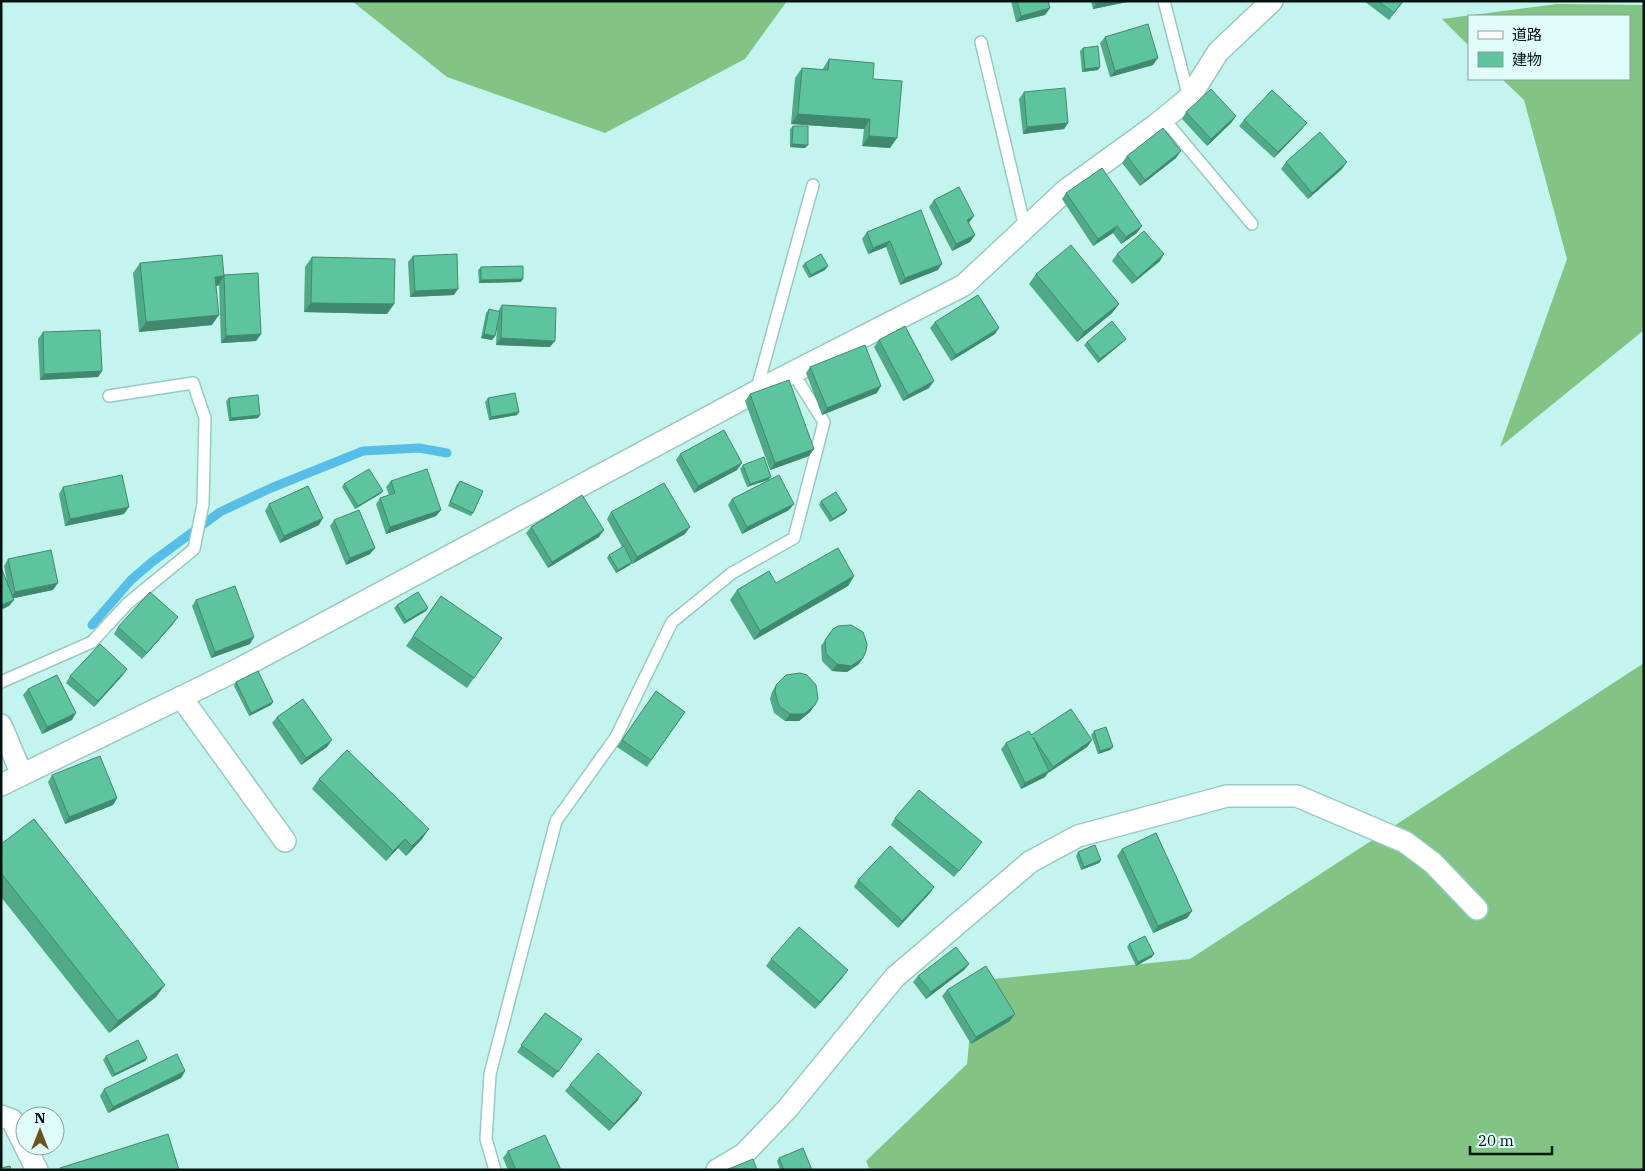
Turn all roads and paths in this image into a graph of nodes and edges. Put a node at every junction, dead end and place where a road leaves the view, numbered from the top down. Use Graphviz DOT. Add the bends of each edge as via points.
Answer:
graph roads {
  1 [pos="1164,1"];
  2 [pos="1272,1"];
  3 [pos="981,42"];
  4 [pos="1189,98"];
  5 [pos="1164,119"];
  6 [pos="813,185"];
  7 [pos="1252,224"];
  8 [pos="1025,228"];
  9 [pos="793,373"];
  10 [pos="756,392"];
  11 [pos="109,396"];
  12 [pos="1,682"];
  13 [pos="182,697"];
  14 [pos="1,725"];
  15 [pos="22,775"];
  16 [pos="1,785"];
  17 [pos="285,842"];
  18 [pos="1477,909"];
  19 [pos="1,1116"];
  20 [pos="37,1170"];
  21 [pos="495,1170"];
  22 [pos="718,1170"];
  1 -- 4 [label="lane"];
  2 -- 4 [label="street" via="1218,52"];
  3 -- 8 [label="lane"];
  4 -- 5 [label="street"];
  5 -- 7 [label="lane"];
  5 -- 8 [label="street" via="1066,190"];
  6 -- 10 [label="lane"];
  8 -- 9 [label="street" via="964,285"];
  9 -- 10 [label="street"];
  9 -- 21 [label="lane" via="824,422 794,538 732,573 672,622 616,738 556,821 490,1074 486,1139"];
  10 -- 13 [label="street"];
  11 -- 12 [label="lane" via="192,383 205,418 203,504 194,549 126,604 92,642"];
  13 -- 15 [label="street"];
  13 -- 17 [label="street"];
  14 -- 15 [label="street"];
  15 -- 16 [label="street"];
  18 -- 22 [label="street" via="1433,863 1405,842 1297,796 1227,796 1078,836 1030,862 895,977 788,1108 744,1154"];
  19 -- 20 [label="street" via="12,1120"];
}
